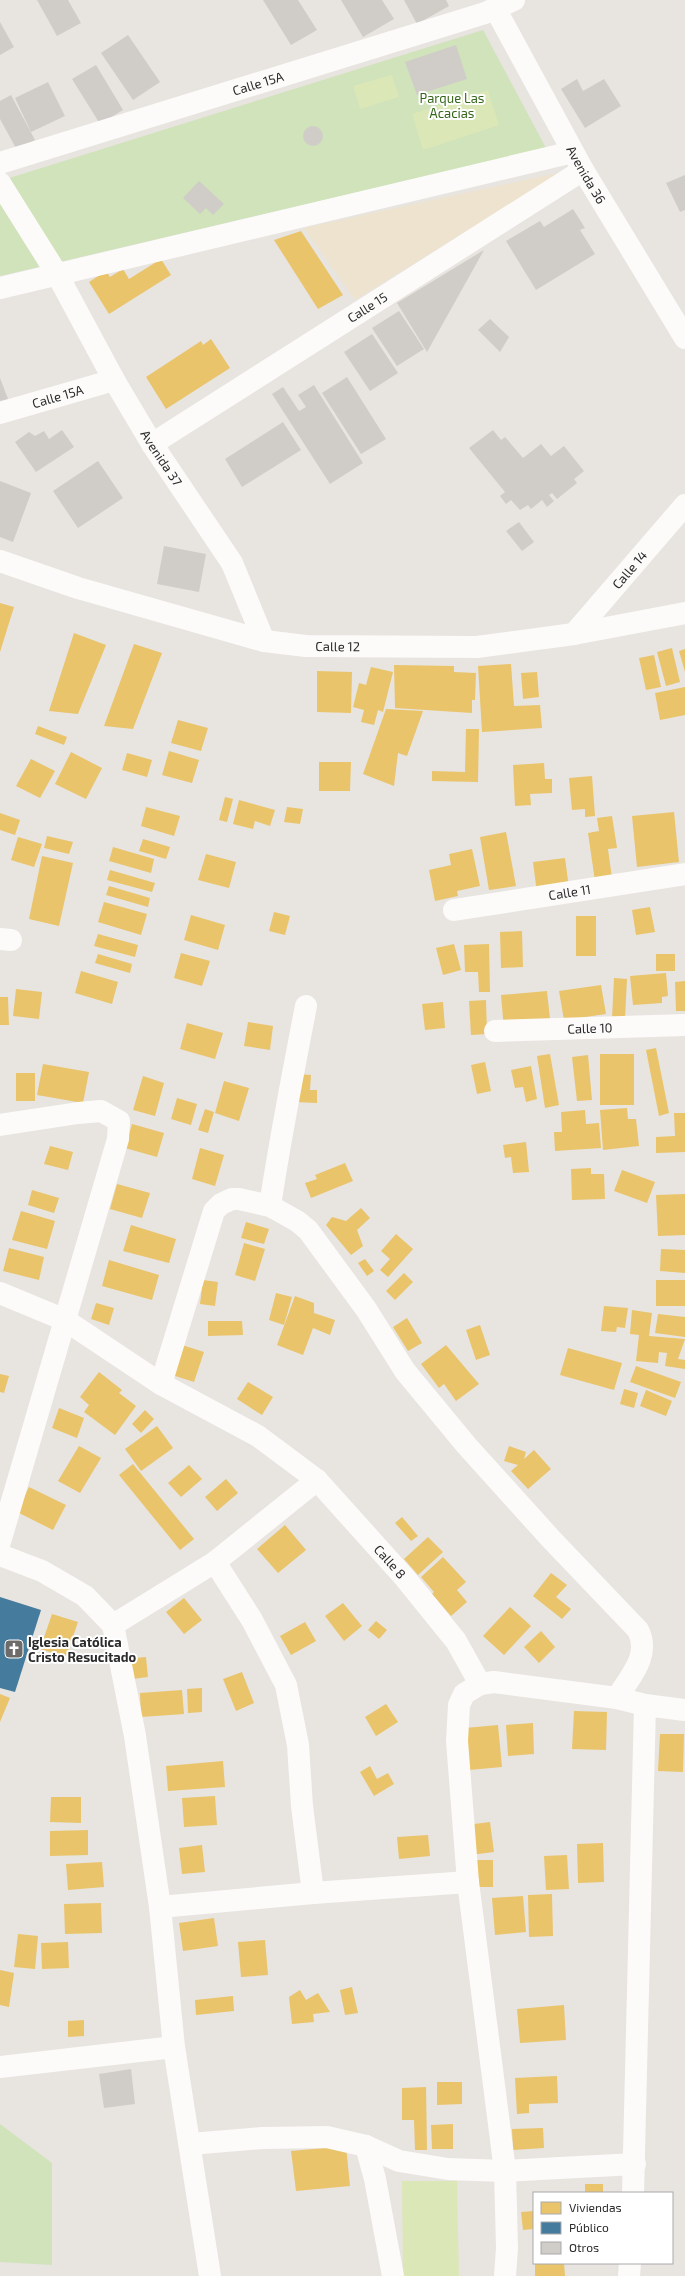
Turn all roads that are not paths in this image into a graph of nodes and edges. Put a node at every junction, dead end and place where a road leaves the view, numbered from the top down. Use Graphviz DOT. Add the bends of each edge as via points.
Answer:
graph roads {
  1 [pos="493,5"];
  2 [pos="578,161"];
  3 [pos="0,163"];
  4 [pos="0,183"];
  5 [pos="57,274"];
  6 [pos="0,288"];
  7 [pos="685,338"];
  8 [pos="114,380"];
  9 [pos="0,413"];
  10 [pos="152,444"];
  11 [pos="685,505"];
  12 [pos="0,561"];
  13 [pos="685,613"];
  14 [pos="574,634"];
  15 [pos="264,641"];
  16 [pos="685,874"];
  17 [pos="454,910"];
  18 [pos="306,1006"];
  19 [pos="685,1025"];
  20 [pos="495,1031"];
  21 [pos="0,1125"];
  22 [pos="270,1206"];
  23 [pos="0,1293"];
  24 [pos="65,1320"];
  25 [pos="161,1384"];
  26 [pos="317,1480"];
  27 [pos="0,1542"];
  28 [pos="0,1555"];
  29 [pos="215,1562"];
  30 [pos="113,1625"];
  31 [pos="480,1684"];
  32 [pos="617,1698"];
  33 [pos="645,1705"];
  34 [pos="685,1710"];
  35 [pos="468,1882"];
  36 [pos="313,1893"];
  37 [pos="160,1907"];
  38 [pos="174,2046"];
  39 [pos="0,2067"];
  40 [pos="190,2144"];
  41 [pos="366,2146"];
  42 [pos="635,2164"];
  43 [pos="505,2171"];
  44 [pos="633,2192"];
  45 [pos="630,2264"];
  46 [pos="210,2276"];
  47 [pos="393,2276"];
  48 [pos="505,2276"];
  49 [pos="629,2276"];
  1 -- 2 [label="street, Avenida 36"];
  1 -- 3 [label="street, Calle 15A"];
  2 -- 5 [label="street"];
  2 -- 7 [label="street, Avenida 36"];
  2 -- 10 [label="street, Calle 15"];
  4 -- 5 [label="street, Avenida 37"];
  5 -- 6 [label="street"];
  5 -- 8 [label="street, Avenida 37"];
  8 -- 9 [label="street, Calle 15A"];
  8 -- 10 [label="street, Avenida 37"];
  10 -- 15 [label="street, Avenida 37" via="232,563"];
  11 -- 14 [label="street, Calle 14"];
  12 -- 15 [label="street, Calle 12" via="78,588"];
  13 -- 14 [label="street, Calle 12"];
  14 -- 15 [label="street, Calle 12" via="477,647 359,648"];
  16 -- 17 [label="street, Calle 11"];
  18 -- 22 [label="street" via="281,1130"];
  19 -- 20 [label="street, Calle 10"];
  21 -- 24 [label="street" via="100,1111 119,1121 118,1139"];
  22 -- 25 [label="street" via="232,1199 214,1211"];
  22 -- 32 [label="street" via="297,1221 317,1240 405,1371 467,1446 551,1540 638,1630 643,1644 643,1655"];
  23 -- 24 [label="street, Calle 8"];
  24 -- 25 [label="street, Calle 8"];
  24 -- 27 [label="street"];
  25 -- 26 [label="street, Calle 8" via="258,1436"];
  26 -- 29 [label="street"];
  26 -- 31 [label="street, Calle 8" via="405,1578 456,1641"];
  28 -- 30 [label="street" via="42,1571 85,1596"];
  29 -- 30 [label="street"];
  29 -- 36 [label="street" via="252,1620 286,1685 298,1745 302,1806"];
  30 -- 37 [label="street" via="135,1736"];
  31 -- 32 [label="street" via="494,1682"];
  31 -- 35 [label="street" via="464,1694 459,1705 457,1741"];
  32 -- 33 [label="street"];
  33 -- 34 [label="street"];
  33 -- 42 [label="street"];
  35 -- 36 [label="street"];
  35 -- 43 [label="street"];
  36 -- 37 [label="street"];
  37 -- 38 [label="street"];
  38 -- 39 [label="street"];
  38 -- 40 [label="street"];
  40 -- 41 [label="street" via="262,2138 327,2137"];
  40 -- 46 [label="street"];
  41 -- 43 [label="street" via="399,2161 419,2166"];
  41 -- 47 [label="street" via="375,2179"];
  42 -- 43 [label="street"];
  42 -- 44 [label="street"];
  43 -- 48 [label="street"];
  45 -- 49 [label="street"];
}
